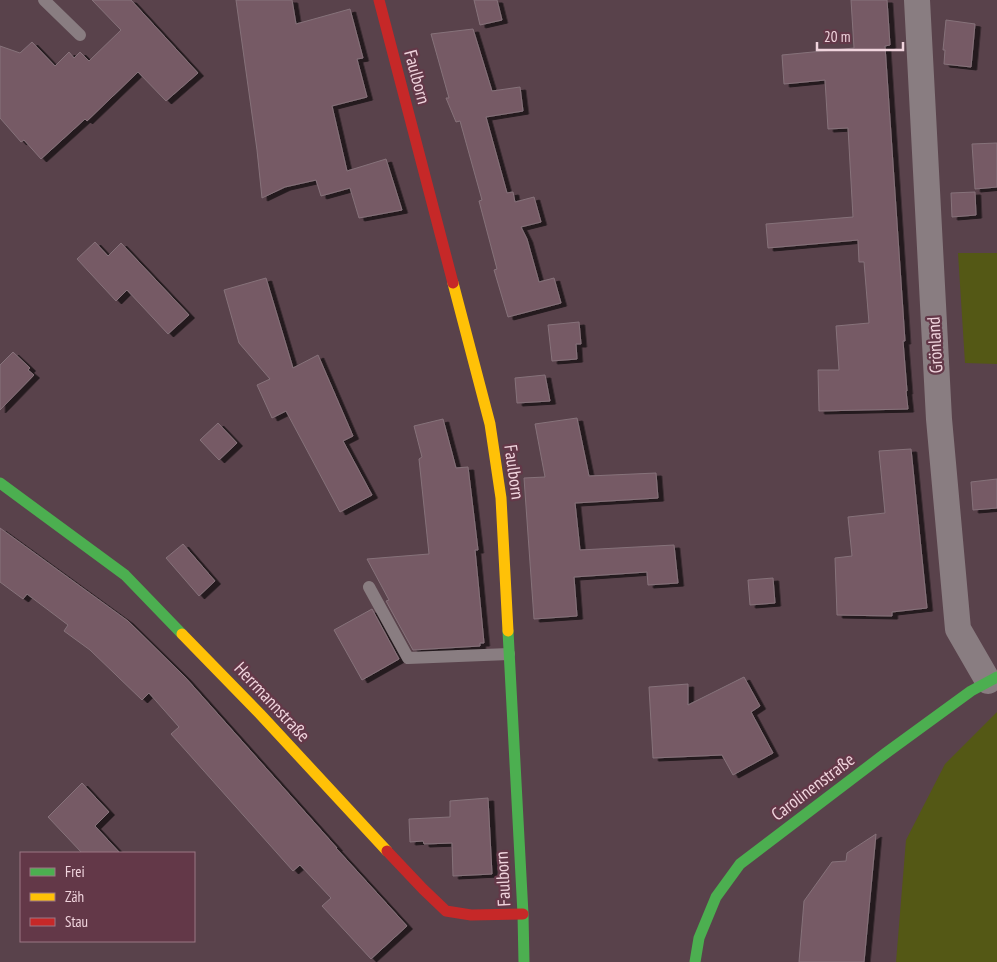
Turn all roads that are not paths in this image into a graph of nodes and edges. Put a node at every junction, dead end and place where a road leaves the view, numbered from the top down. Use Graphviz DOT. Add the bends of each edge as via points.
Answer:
graph roads {
  1 [pos="44,0"];
  2 [pos="378,0"];
  3 [pos="917,0"];
  4 [pos="80,35"];
  5 [pos="0,483"];
  6 [pos="370,587"];
  7 [pos="509,654"];
  8 [pos="992,679"];
  9 [pos="522,914"];
  10 [pos="524,962"];
  11 [pos="695,962"];
  1 -- 4 [label="lane"];
  2 -- 7 [label="street, Faulborn" via="490,424 501,498"];
  3 -- 8 [label="street, Grönland" via="939,419 958,629"];
  5 -- 9 [label="street, Herrmannstraße" via="125,575 446,911 470,915"];
  6 -- 7 [label="lane" via="408,658"];
  7 -- 9 [label="street, Faulborn"];
  8 -- 11 [label="street, Carolinenstraße" via="971,691 740,864 716,897 699,938"];
  9 -- 10 [label="street, Faulborn"];
}
